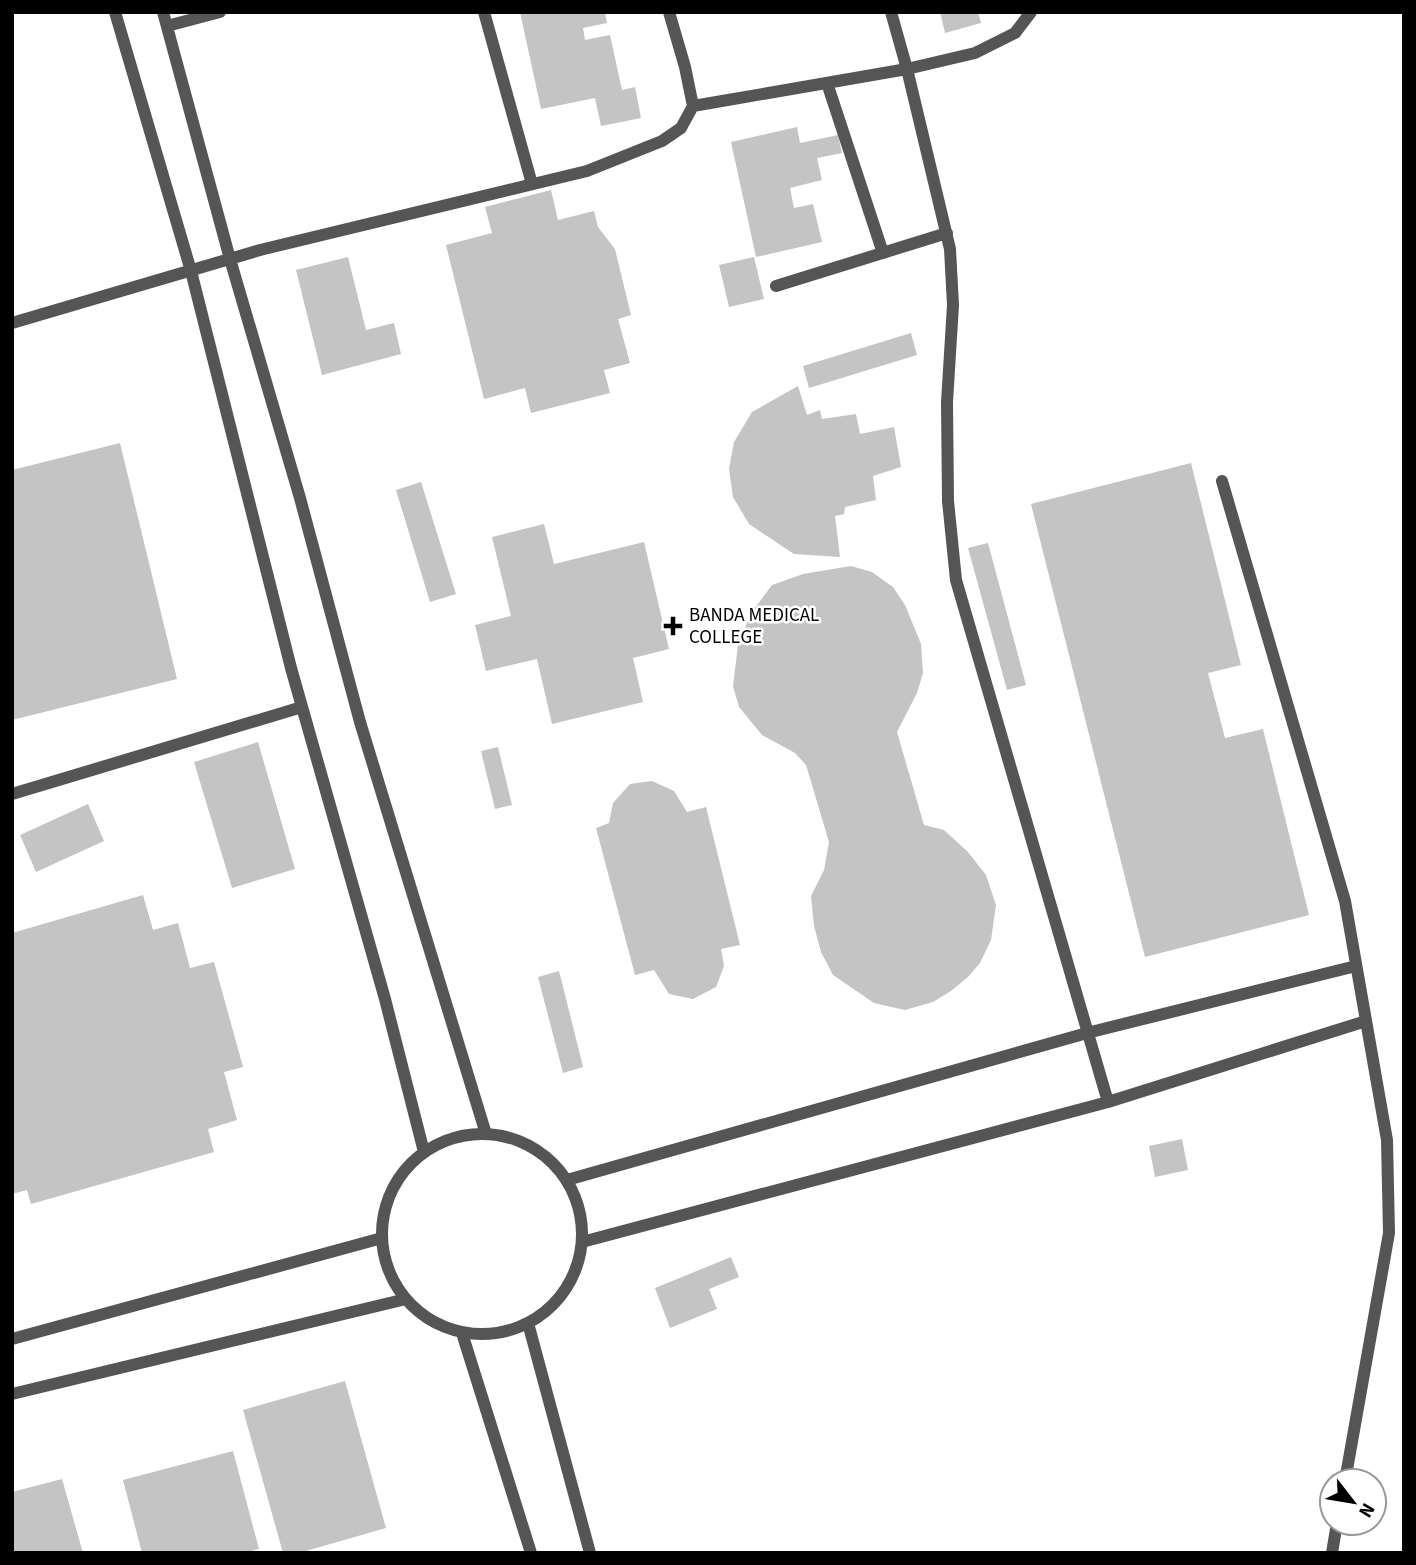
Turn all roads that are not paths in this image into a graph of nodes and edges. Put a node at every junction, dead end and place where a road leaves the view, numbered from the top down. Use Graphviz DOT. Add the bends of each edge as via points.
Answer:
graph roads {
  1 [pos="116,12"];
  2 [pos="163,12"];
  3 [pos="220,12"];
  4 [pos="484,12"];
  5 [pos="669,12"];
  6 [pos="891,12"];
  7 [pos="1031,12"];
  8 [pos="167,26"];
  9 [pos="907,69"];
  10 [pos="827,83"];
  11 [pos="693,106"];
  12 [pos="532,184"];
  13 [pos="947,233"];
  14 [pos="883,253"];
  15 [pos="230,259"];
  16 [pos="191,271"];
  17 [pos="776,286"];
  18 [pos="12,323"];
  19 [pos="1222,481"];
  20 [pos="302,707"];
  21 [pos="12,794"];
  22 [pos="1356,966"];
  23 [pos="1366,1021"];
  24 [pos="1087,1033"];
  25 [pos="1108,1102"];
  26 [pos="486,1134"];
  27 [pos="424,1152"];
  28 [pos="567,1180"];
  29 [pos="382,1238"];
  30 [pos="582,1242"];
  31 [pos="405,1300"];
  32 [pos="528,1324"];
  33 [pos="462,1333"];
  34 [pos="12,1339"];
  35 [pos="12,1394"];
  36 [pos="1347,1467"];
  37 [pos="531,1553"];
  38 [pos="590,1553"];
  1 -- 16 [label="lane"];
  2 -- 8 [label="lane"];
  3 -- 8 [label="lane"];
  4 -- 12 [label="lane"];
  5 -- 11 [label="lane"];
  6 -- 9 [label="lane"];
  7 -- 9 [label="lane" via="1015,33 975,53"];
  8 -- 15 [label="lane"];
  9 -- 10 [label="lane"];
  9 -- 13 [label="lane"];
  10 -- 11 [label="lane"];
  10 -- 14 [label="lane"];
  11 -- 12 [label="lane" via="681,128 662,141 587,171"];
  12 -- 15 [label="lane"];
  13 -- 14 [label="lane"];
  13 -- 24 [label="lane" via="953,305 947,501 956,580"];
  14 -- 17 [label="lane"];
  15 -- 16 [label="lane"];
  15 -- 26 [label="lane" via="360,722"];
  16 -- 18 [label="lane"];
  16 -- 20 [label="lane"];
  19 -- 22 [label="lane" via="1345,901"];
  20 -- 21 [label="lane"];
  20 -- 27 [label="lane"];
  22 -- 23 [label="lane"];
  22 -- 24 [label="lane"];
  23 -- 25 [label="lane"];
  23 -- 36 [label="lane" via="1387,1140 1389,1233"];
  24 -- 25 [label="lane"];
  24 -- 28 [label="lane"];
  25 -- 30 [label="lane"];
  26 -- 27 [label="lane" via="454,1138"];
  26 -- 28 [label="lane" via="518,1140 546,1156"];
  27 -- 29 [label="lane" via="401,1174 386,1204"];
  28 -- 30 [label="lane" via="579,1210"];
  29 -- 31 [label="lane" via="388,1271"];
  29 -- 34 [label="lane"];
  30 -- 32 [label="lane" via="573,1275 555,1303"];
  31 -- 33 [label="lane" via="431,1321"];
  31 -- 35 [label="lane"];
  32 -- 33 [label="lane" via="496,1334"];
  32 -- 38 [label="lane"];
  33 -- 37 [label="lane"];
}
